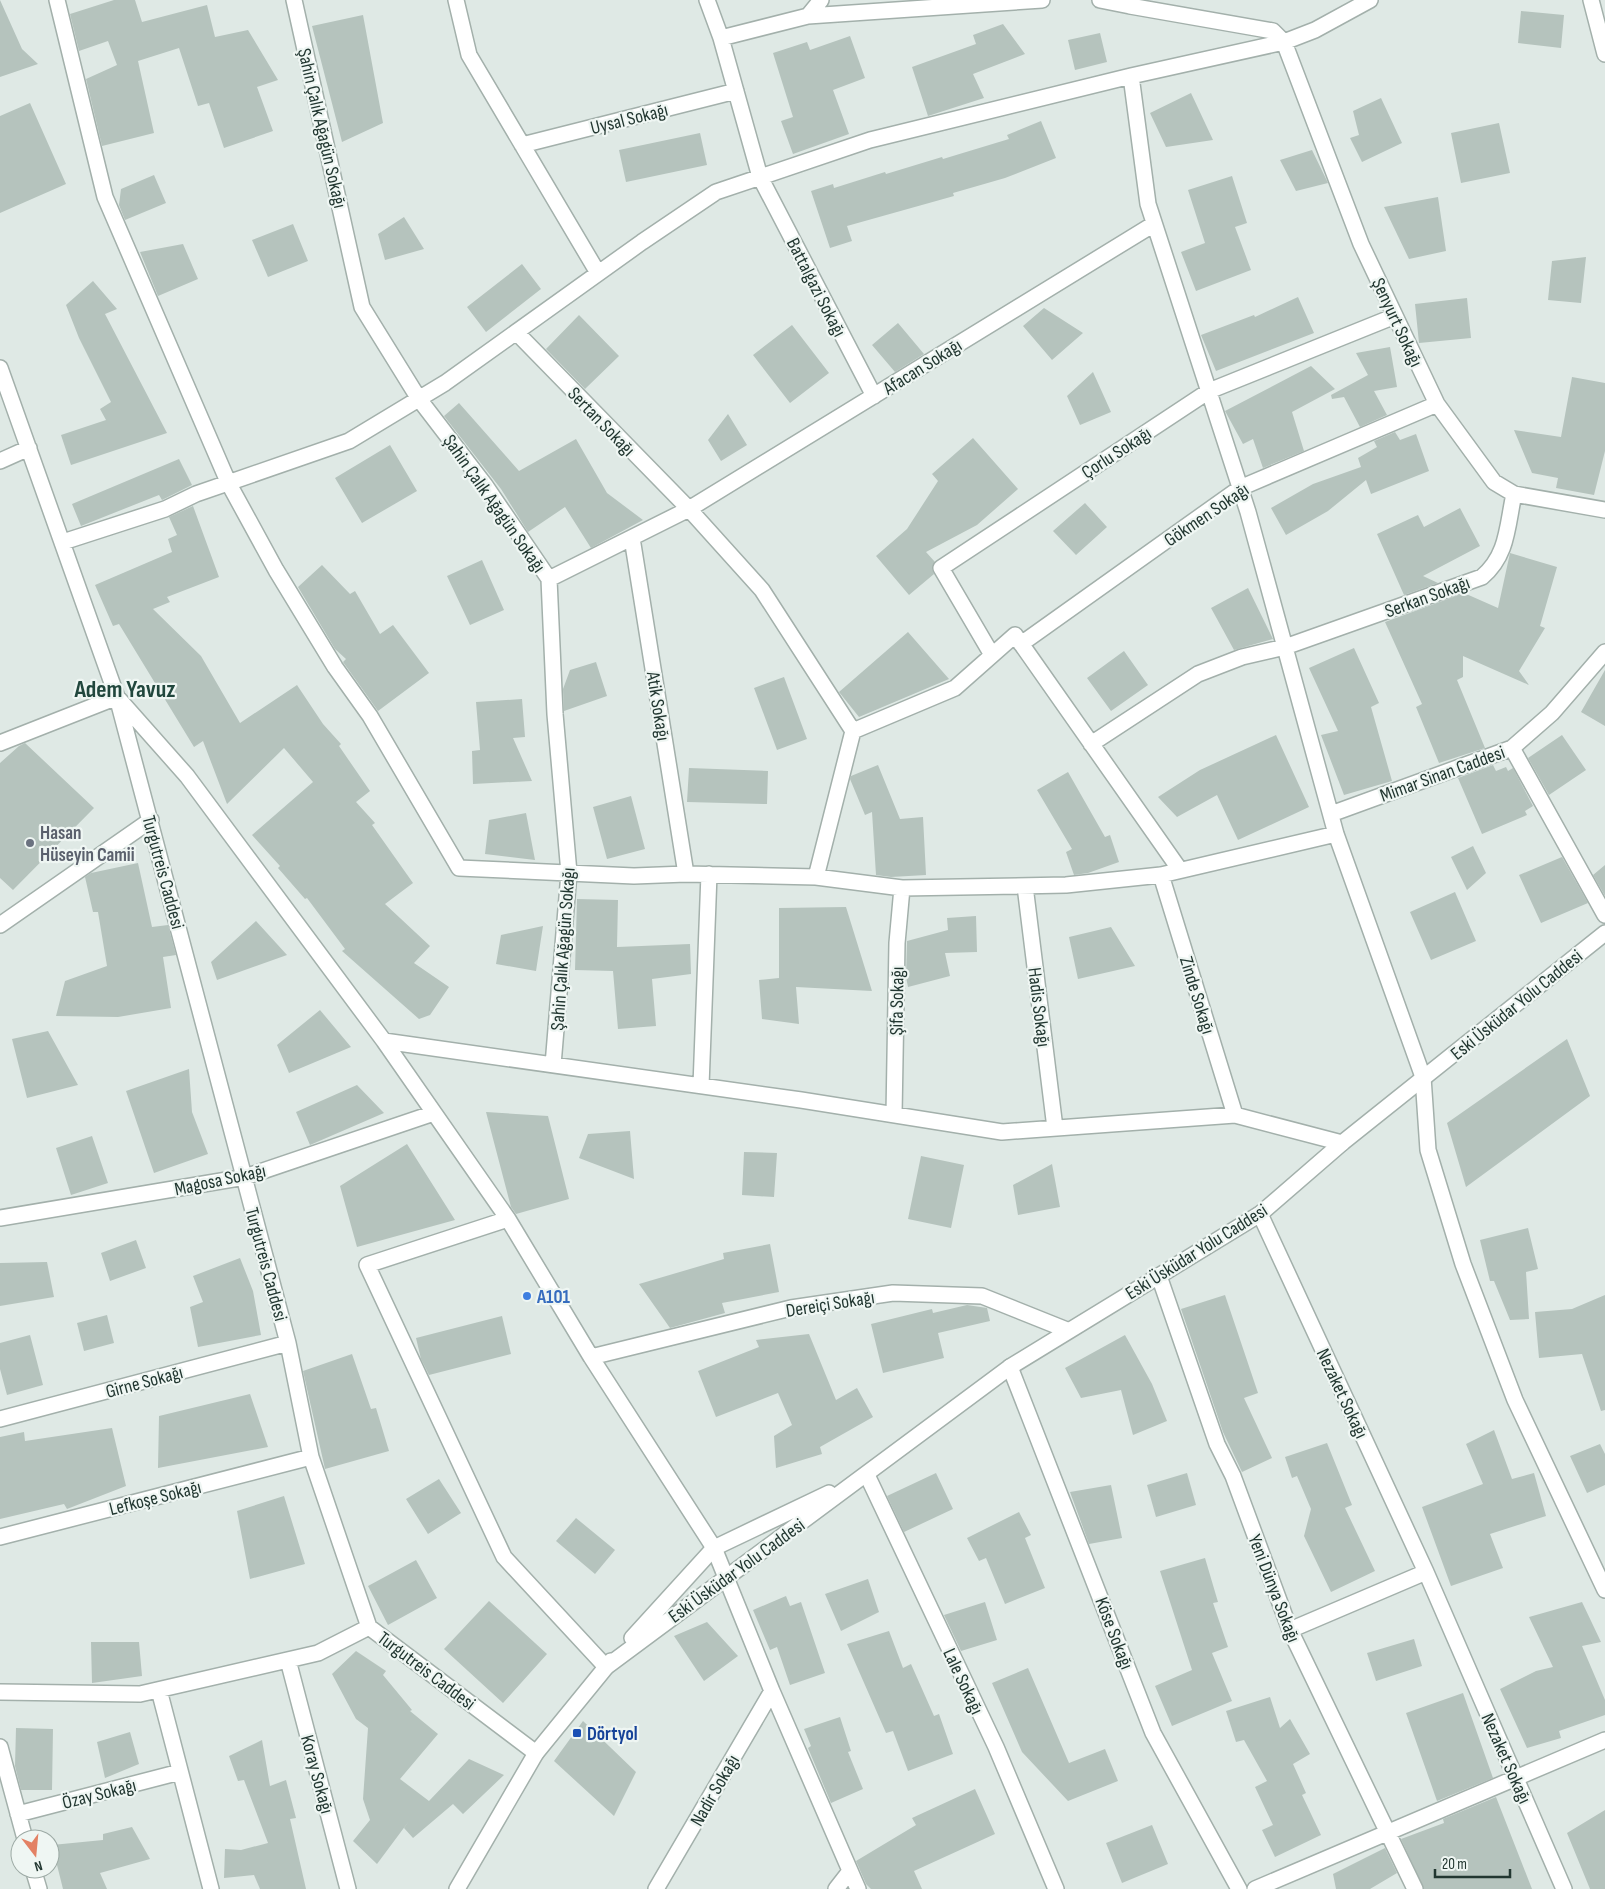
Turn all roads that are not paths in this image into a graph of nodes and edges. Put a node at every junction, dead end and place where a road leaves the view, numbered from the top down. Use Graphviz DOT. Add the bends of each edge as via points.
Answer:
graph roads {
  1 [pos="57,0"];
  2 [pos="294,0"];
  3 [pos="456,0"];
  4 [pos="706,0"];
  5 [pos="821,0"];
  6 [pos="1042,0"];
  7 [pos="1100,0"];
  8 [pos="1370,0"];
  9 [pos="1591,0"];
  10 [pos="1129,3"];
  11 [pos="1347,6"];
  12 [pos="808,16"];
  13 [pos="721,38"];
  14 [pos="1284,42"];
  15 [pos="1605,54"];
  16 [pos="1131,76"];
  17 [pos="736,91"];
  18 [pos="522,145"];
  19 [pos="760,178"];
  20 [pos="1154,224"];
  21 [pos="598,273"];
  22 [pos="1395,316"];
  23 [pos="516,332"];
  24 [pos="0,368"];
  25 [pos="1208,391"];
  26 [pos="874,396"];
  27 [pos="419,398"];
  28 [pos="1437,404"];
  29 [pos="29,448"];
  30 [pos="0,461"];
  31 [pos="228,484"];
  32 [pos="1240,488"];
  33 [pos="1514,494"];
  34 [pos="689,509"];
  35 [pos="1605,510"];
  36 [pos="632,538"];
  37 [pos="63,542"];
  38 [pos="549,579"];
  39 [pos="1021,644"];
  40 [pos="1285,647"];
  41 [pos="1605,652"];
  42 [pos="992,655"];
  43 [pos="117,697"];
  44 [pos="853,731"];
  45 [pos="0,743"];
  46 [pos="1091,744"];
  47 [pos="1512,748"];
  48 [pos="1331,814"];
  49 [pos="151,820"];
  50 [pos="1336,834"];
  51 [pos="1180,870"];
  52 [pos="569,873"];
  53 [pos="686,874"];
  54 [pos="709,874"];
  55 [pos="1161,875"];
  56 [pos="816,877"];
  57 [pos="1025,886"];
  58 [pos="902,888"];
  59 [pos="1605,914"];
  60 [pos="0,925"];
  61 [pos="1605,933"];
  62 [pos="384,1041"];
  63 [pos="553,1065"];
  64 [pos="1423,1077"];
  65 [pos="700,1086"];
  66 [pos="434,1114"];
  67 [pos="894,1114"];
  68 [pos="1235,1115"];
  69 [pos="1055,1128"];
  70 [pos="1342,1143"];
  71 [pos="245,1177"];
  72 [pos="1260,1214"];
  73 [pos="0,1218"];
  74 [pos="508,1219"];
  75 [pos="1159,1276"];
  76 [pos="1067,1330"];
  77 [pos="288,1344"];
  78 [pos="591,1357"];
  79 [pos="1010,1367"];
  80 [pos="0,1419"];
  81 [pos="311,1457"];
  82 [pos="867,1475"];
  83 [pos="0,1536"];
  84 [pos="714,1548"];
  85 [pos="1426,1572"];
  86 [pos="726,1576"];
  87 [pos="1605,1590"];
  88 [pos="369,1627"];
  89 [pos="1290,1630"];
  90 [pos="288,1660"];
  91 [pos="606,1667"];
  92 [pos="159,1690"];
  93 [pos="772,1691"];
  94 [pos="0,1692"];
  95 [pos="1605,1740"];
  96 [pos="0,1747"];
  97 [pos="536,1753"];
  98 [pos="180,1772"];
  99 [pos="1516,1777"];
  100 [pos="18,1814"];
  101 [pos="22,1829"];
  102 [pos="1388,1833"];
  103 [pos="850,1870"];
  104 [pos="211,1889"];
  105 [pos="348,1889"];
  106 [pos="457,1889"];
  107 [pos="656,1889"];
  108 [pos="836,1889"];
  109 [pos="858,1889"];
  110 [pos="1056,1889"];
  111 [pos="1239,1889"];
  112 [pos="1255,1889"];
  113 [pos="1415,1889"];
  114 [pos="1564,1889"];
  1 -- 31 [label="street" via="104,197"];
  2 -- 27 [label="street, Şahin Çalık Ağagün Sokağı" via="362,307"];
  3 -- 18 [label="street" via="469,55"];
  4 -- 13 [label="street, Battalgazi Sokağı"];
  5 -- 12 [label="street"];
  6 -- 12 [label="street"];
  7 -- 10 [label="street"];
  8 -- 11 [label="street"];
  9 -- 15 [label="street"];
  10 -- 14 [label="street" via="1273,31"];
  11 -- 14 [label="street" via="1314,30"];
  12 -- 13 [label="street"];
  13 -- 17 [label="street, Battalgazi Sokağı"];
  14 -- 16 [label="street"];
  14 -- 22 [label="street, Şenyurt Sokağı" via="1361,244"];
  16 -- 19 [label="street" via="870,140"];
  16 -- 20 [label="street" via="1148,204"];
  17 -- 18 [label="street, Uysal Sokağı"];
  17 -- 19 [label="street, Battalgazi Sokağı"];
  18 -- 21 [label="street"];
  19 -- 21 [label="street" via="716,192"];
  19 -- 26 [label="street, Battalgazi Sokağı"];
  20 -- 25 [label="street"];
  20 -- 26 [label="street, Afacan Sokağı"];
  21 -- 23 [label="street"];
  22 -- 25 [label="street, Çorlu Sokağı"];
  22 -- 28 [label="street, Şenyurt Sokağı"];
  23 -- 27 [label="street"];
  23 -- 34 [label="street, Sertan Sokağı"];
  24 -- 29 [label="street, Turgutreis Caddesi"];
  25 -- 32 [label="street"];
  25 -- 42 [label="street, Çorlu Sokağı" via="940,568"];
  26 -- 34 [label="street, Afacan Sokağı"];
  27 -- 31 [label="street" via="349,441"];
  27 -- 38 [label="street, Şahin Çalık Ağagün Sokağı"];
  28 -- 32 [label="street, Gökmen Sokağı"];
  28 -- 33 [label="street, Şenyurt Sokağı" via="1494,482"];
  29 -- 30 [label="street"];
  29 -- 37 [label="street, Turgutreis Caddesi"];
  31 -- 37 [label="street" via="196,494 165,509"];
  31 -- 52 [label="street" via="276,570 335,667 370,716 459,868"];
  32 -- 39 [label="street, Gökmen Sokağı"];
  32 -- 40 [label="street"];
  33 -- 35 [label="street, Şenyurt Sokağı"];
  33 -- 40 [label="street, Serkan Sokağı" via="1502,554 1482,577"];
  34 -- 36 [label="street, Afacan Sokağı"];
  34 -- 44 [label="street, Sertan Sokağı" via="762,590"];
  36 -- 38 [label="street, Afacan Sokağı"];
  36 -- 53 [label="street, Atik Sokağı"];
  37 -- 43 [label="street, Turgutreis Caddesi"];
  38 -- 52 [label="street, Şahin Çalık Ağagün Sokağı" via="555,714"];
  39 -- 42 [label="street" via="1015,635"];
  39 -- 46 [label="street"];
  40 -- 46 [label="street, Serkan Sokağı" via="1242,657 1198,674"];
  40 -- 48 [label="street"];
  41 -- 47 [label="street, Mimar Sinan Caddesi" via="1552,713"];
  42 -- 44 [label="street" via="955,688"];
  43 -- 45 [label="street"];
  43 -- 49 [label="street, Turgutreis Caddesi"];
  43 -- 62 [label="street" via="187,776"];
  44 -- 56 [label="street"];
  46 -- 51 [label="street"];
  47 -- 48 [label="street, Mimar Sinan Caddesi"];
  47 -- 59 [label="street"];
  48 -- 50 [label="street"];
  49 -- 60 [label="street"];
  49 -- 71 [label="street, Turgutreis Caddesi"];
  50 -- 51 [label="street"];
  50 -- 64 [label="street"];
  51 -- 55 [label="street"];
  52 -- 53 [label="street"];
  52 -- 63 [label="street, Şahin Çalık Ağagün Sokağı"];
  53 -- 54 [label="street"];
  54 -- 56 [label="street"];
  54 -- 65 [label="street"];
  55 -- 57 [label="street"];
  55 -- 68 [label="street, Zinde Sokağı"];
  56 -- 58 [label="street"];
  57 -- 58 [label="street"];
  57 -- 69 [label="street, Hadis Sokağı"];
  58 -- 67 [label="street, Şifa Sokağı" via="897,943"];
  61 -- 64 [label="street, Eski Üsküdar Yolu Caddesi"];
  62 -- 63 [label="street"];
  62 -- 66 [label="street"];
  63 -- 65 [label="street"];
  64 -- 70 [label="street, Eski Üsküdar Yolu Caddesi"];
  64 -- 87 [label="street" via="1428,1150 1463,1264 1515,1400"];
  65 -- 67 [label="street"];
  66 -- 71 [label="street, Magosa Sokağı"];
  66 -- 74 [label="street"];
  67 -- 69 [label="street" via="1002,1132"];
  68 -- 69 [label="street"];
  68 -- 70 [label="street"];
  70 -- 72 [label="street, Eski Üsküdar Yolu Caddesi"];
  71 -- 73 [label="street, Magosa Sokağı"];
  71 -- 77 [label="street, Turgutreis Caddesi"];
  72 -- 75 [label="street, Eski Üsküdar Yolu Caddesi"];
  72 -- 85 [label="street, Nezaket Sokağı"];
  74 -- 78 [label="street"];
  74 -- 91 [label="street" via="367,1265 504,1557"];
  75 -- 76 [label="street, Eski Üsküdar Yolu Caddesi"];
  75 -- 89 [label="street, Yeni Dünya Sokağı" via="1218,1444"];
  76 -- 78 [label="street, Dereiçi Sokağı" via="982,1296 893,1293 791,1308"];
  76 -- 79 [label="street, Eski Üsküdar Yolu Caddesi"];
  77 -- 80 [label="street, Girne Sokağı"];
  77 -- 81 [label="street, Turgutreis Caddesi"];
  78 -- 84 [label="street"];
  79 -- 82 [label="street, Eski Üsküdar Yolu Caddesi"];
  79 -- 111 [label="street, Köse Sokağı" via="1153,1733"];
  81 -- 83 [label="street, Lefkoşe Sokağı"];
  81 -- 88 [label="street, Turgutreis Caddesi"];
  82 -- 84 [label="street, Eski Üsküdar Yolu Caddesi"];
  82 -- 86 [label="street, Eski Üsküdar Yolu Caddesi"];
  82 -- 110 [label="street, Lale Sokağı" via="996,1748"];
  84 -- 86 [label="street"];
  84 -- 91 [label="street, Eski Üsküdar Yolu Caddesi"];
  85 -- 89 [label="street"];
  85 -- 99 [label="street, Nezaket Sokağı"];
  86 -- 91 [label="street, Eski Üsküdar Yolu Caddesi"];
  86 -- 93 [label="street"];
  88 -- 90 [label="street" via="318,1653"];
  88 -- 97 [label="street, Turgutreis Caddesi"];
  89 -- 102 [label="street, Yeni Dünya Sokağı"];
  90 -- 92 [label="street"];
  90 -- 105 [label="street, Koray Sokağı"];
  91 -- 97 [label="street, Eski Üsküdar Yolu Caddesi"];
  92 -- 94 [label="street" via="140,1694"];
  92 -- 98 [label="street"];
  93 -- 103 [label="street"];
  93 -- 107 [label="street, Nadir Sokağı"];
  95 -- 99 [label="street"];
  96 -- 100 [label="street"];
  97 -- 106 [label="street, Eski Üsküdar Yolu Caddesi"];
  98 -- 100 [label="street, Özay Sokağı"];
  98 -- 104 [label="street"];
  99 -- 102 [label="street"];
  99 -- 114 [label="street, Nezaket Sokağı"];
  100 -- 101 [label="street"];
  102 -- 112 [label="street"];
  102 -- 113 [label="street, Yeni Dünya Sokağı"];
  103 -- 108 [label="street"];
  103 -- 109 [label="street"];
}
